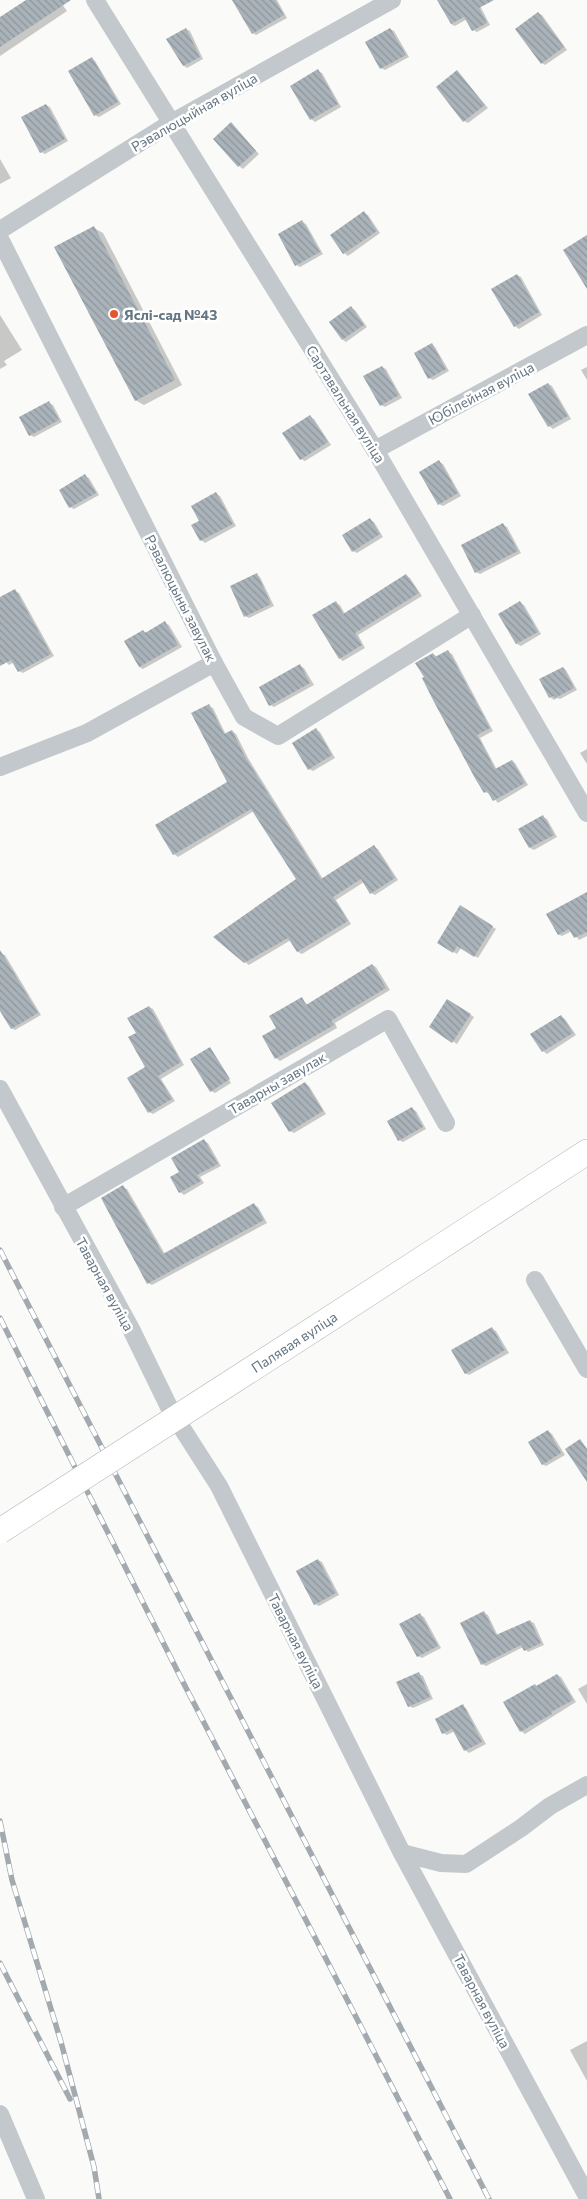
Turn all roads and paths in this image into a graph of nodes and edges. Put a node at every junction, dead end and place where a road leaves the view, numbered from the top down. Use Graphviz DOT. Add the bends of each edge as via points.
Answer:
graph roads {
  1 [pos="95,0"];
  2 [pos="392,0"];
  3 [pos="171,123"];
  4 [pos="0,230"];
  5 [pos="0,239"];
  6 [pos="587,335"];
  7 [pos="375,450"];
  8 [pos="472,615"];
  9 [pos="214,663"];
  10 [pos="0,768"];
  11 [pos="587,814"];
  12 [pos="0,1089"];
  13 [pos="446,1123"];
  14 [pos="587,1152"];
  15 [pos="63,1207"];
  16 [pos="535,1280"];
  17 [pos="587,1368"];
  18 [pos="0,1530"];
  19 [pos="587,1785"];
  20 [pos="402,1853"];
  21 [pos="0,2114"];
  22 [pos="587,2196"];
  23 [pos="36,2199"];
  1 -- 3 [label="street, Сартавальная вуліца"];
  2 -- 3 [label="street, Рэвалюцыйная вуліца"];
  3 -- 4 [label="street, Рэвалюцыйная вуліца"];
  3 -- 7 [label="street, Сартавальная вуліца"];
  5 -- 9 [label="street, Рэвалюцыны завулак"];
  6 -- 7 [label="street, Юбілейная вуліца"];
  7 -- 8 [label="street, Сартавальная вуліца"];
  8 -- 9 [label="street, Рэвалюцыны завулак" via="278,736 244,717"];
  8 -- 11 [label="street, Сартавальная вуліца"];
  9 -- 10 [label="street" via="87,733"];
  12 -- 15 [label="street, Таварная вуліца"];
  13 -- 15 [label="street, Таварны завулак" via="388,1019"];
  14 -- 18 [label="main road, Палявая вуліца, bridge"];
  15 -- 20 [label="street, Таварная вуліца" via="131,1330 171,1411 219,1486"];
  16 -- 17 [label="street"];
  19 -- 20 [label="street" via="550,1806 466,1864 441,1864"];
  20 -- 22 [label="street, Таварная вуліца"];
  21 -- 23 [label="street"];
}
